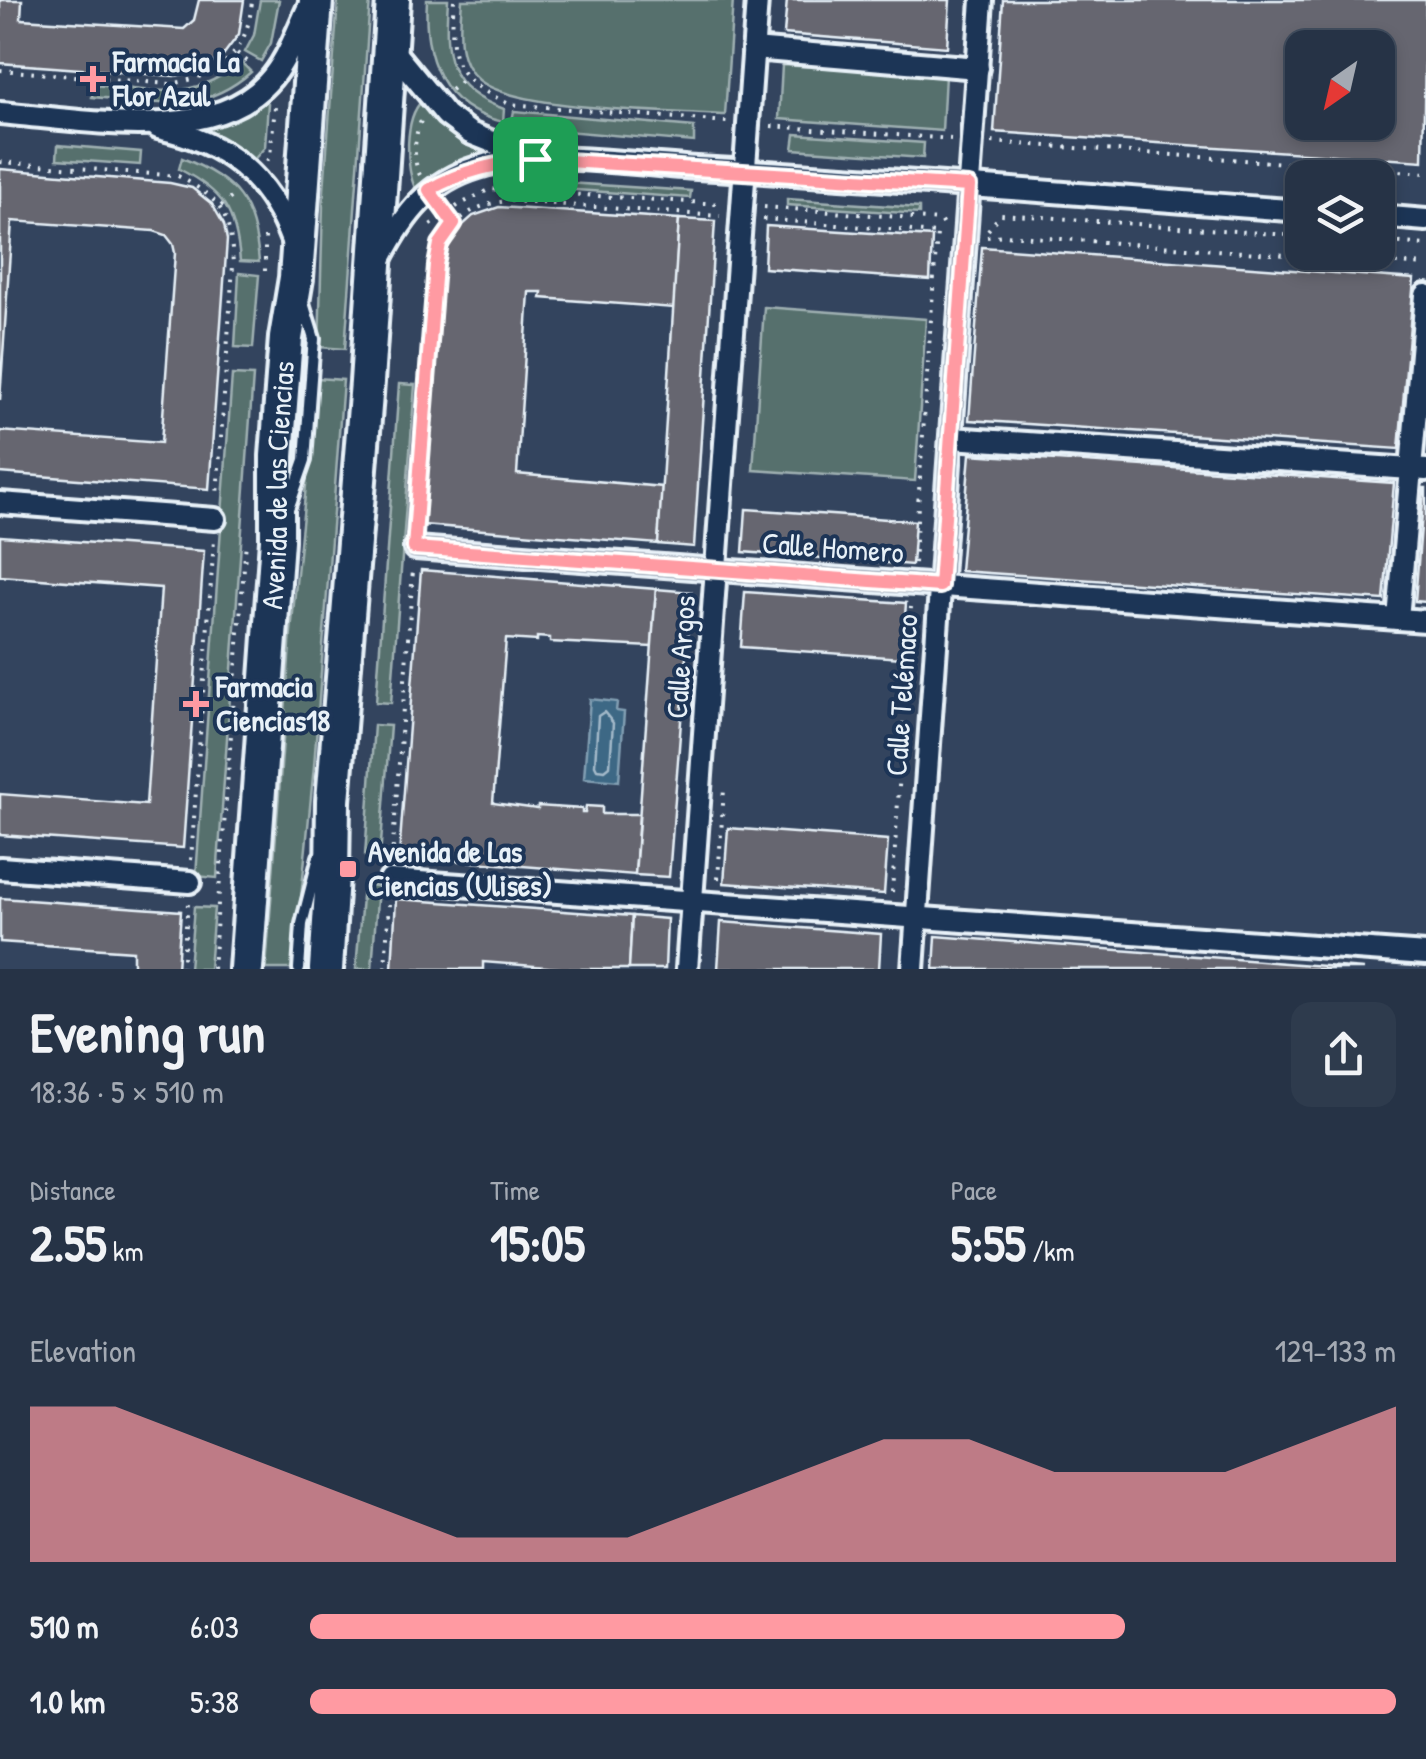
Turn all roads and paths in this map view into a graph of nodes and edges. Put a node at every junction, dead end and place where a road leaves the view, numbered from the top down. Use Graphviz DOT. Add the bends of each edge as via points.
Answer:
graph roads {
  1 [pos="252,0"];
  2 [pos="314,0"];
  3 [pos="394,0"];
  4 [pos="454,0"];
  5 [pos="756,0"];
  6 [pos="982,0"];
  7 [pos="390,46"];
  8 [pos="754,49"];
  9 [pos="236,51"];
  10 [pos="978,68"];
  11 [pos="0,70"];
  12 [pos="467,76"];
  13 [pos="268,82"];
  14 [pos="436,104"];
  15 [pos="0,114"];
  16 [pos="136,123"];
  17 [pos="749,124"];
  18 [pos="960,140"];
  19 [pos="986,142"];
  20 [pos="535,159"];
  21 [pos="0,162"];
  22 [pos="746,170"];
  23 [pos="1426,173"];
  24 [pos="254,176"];
  25 [pos="969,186"];
  26 [pos="429,190"];
  27 [pos="735,205"];
  28 [pos="221,206"];
  29 [pos="750,206"];
  30 [pos="1285,210"];
  31 [pos="446,214"];
  32 [pos="735,217"];
  33 [pos="1395,217"];
  34 [pos="749,218"];
  35 [pos="1426,220"];
  36 [pos="454,224"];
  37 [pos="429,226"];
  38 [pos="264,231"];
  39 [pos="1285,235"];
  40 [pos="1395,242"];
  41 [pos="1426,245"];
  42 [pos="1285,255"];
  43 [pos="1395,263"];
  44 [pos="1426,265"];
  45 [pos="297,267"];
  46 [pos="374,272"];
  47 [pos="264,290"];
  48 [pos="1426,295"];
  49 [pos="951,438"];
  50 [pos="1418,470"];
  51 [pos="0,503"];
  52 [pos="215,519"];
  53 [pos="262,536"];
  54 [pos="414,548"];
  55 [pos="718,570"];
  56 [pos="940,586"];
  57 [pos="1398,619"];
  58 [pos="1426,621"];
  59 [pos="333,801"];
  60 [pos="0,868"];
  61 [pos="390,880"];
  62 [pos="190,882"];
  63 [pos="692,902"];
  64 [pos="917,917"];
  65 [pos="1426,954"];
  66 [pos="1380,960"];
  67 [pos="182,969"];
  68 [pos="214,969"];
  69 [pos="246,969"];
  70 [pos="299,969"];
  71 [pos="326,969"];
  72 [pos="385,969"];
  73 [pos="687,969"];
  74 [pos="913,969"];
  1 -- 9 [label="path"];
  2 -- 13 [label="street"];
  2 -- 45 [label="main road, Avenida de las Ciencias"];
  3 -- 7 [label="main road"];
  4 -- 12 [label="path" via="451,42"];
  5 -- 8 [label="street, Calle Argos"];
  6 -- 10 [label="street, Calle Telémaco"];
  7 -- 14 [label="street"];
  7 -- 46 [label="main road"];
  8 -- 10 [label="street"];
  8 -- 17 [label="street, Calle Argos"];
  9 -- 11 [label="path" via="198,80 170,84"];
  9 -- 13 [label="path"];
  10 -- 25 [label="street, Calle Telémaco"];
  12 -- 14 [label="path"];
  12 -- 17 [label="path" via="477,89 509,104"];
  13 -- 16 [label="street" via="227,110"];
  13 -- 24 [label="path" via="276,94 270,156"];
  14 -- 20 [label="street" via="470,133"];
  14 -- 26 [label="path" via="418,124 416,168"];
  15 -- 16 [label="street"];
  16 -- 24 [label="street" via="178,132"];
  17 -- 18 [label="path"];
  17 -- 22 [label="street, Calle Argos"];
  19 -- 23 [label="path"];
  20 -- 22 [label="street"];
  20 -- 26 [label="street" via="481,166"];
  21 -- 28 [label="path" via="178,176"];
  22 -- 25 [label="street"];
  22 -- 55 [label="street, Calle Argos"];
  24 -- 28 [label="path"];
  24 -- 45 [label="street" via="278,206"];
  25 -- 30 [label="street"];
  25 -- 49 [label="street, Calle Telémaco"];
  26 -- 31 [label="path"];
  26 -- 46 [label="street" via="408,212"];
  27 -- 31 [label="path" via="490,189"];
  28 -- 52 [label="path" via="232,232 233,266"];
  29 -- 34 [label="path" via="940,220 952,231"];
  31 -- 36 [label="path"];
  31 -- 37 [label="path"];
  32 -- 36 [label="path" via="511,201 468,210"];
  33 -- 35 [label="street"];
  36 -- 54 [label="path" via="436,265"];
  38 -- 47 [label="path"];
  39 -- 42 [label="path" via="1001,214 990,230 977,233"];
  40 -- 41 [label="path"];
  43 -- 44 [label="path"];
  45 -- 53 [label="main road, Avenida de las Ciencias"];
  46 -- 59 [label="main road"];
  48 -- 50 [label="street"];
  49 -- 50 [label="street"];
  49 -- 56 [label="street, Calle Telémaco"];
  50 -- 57 [label="street"];
  51 -- 52 [label="street"];
  52 -- 62 [label="path"];
  53 -- 68 [label="path"];
  53 -- 69 [label="main road, Avenida de las Ciencias"];
  54 -- 55 [label="street, Calle Homero"];
  54 -- 61 [label="path"];
  55 -- 56 [label="street, Calle Homero"];
  55 -- 63 [label="street, Calle Argos"];
  56 -- 57 [label="street, Calle Homero"];
  56 -- 64 [label="street, Calle Telémaco"];
  57 -- 58 [label="street, Calle Homero"];
  59 -- 70 [label="lane" via="302,924"];
  59 -- 71 [label="main road"];
  60 -- 62 [label="street"];
  61 -- 63 [label="street"];
  61 -- 72 [label="path"];
  62 -- 67 [label="path"];
  63 -- 64 [label="street"];
  63 -- 73 [label="street, Calle Argos"];
  64 -- 66 [label="street"];
  64 -- 74 [label="street, Calle Telémaco"];
  65 -- 66 [label="street"];
}
